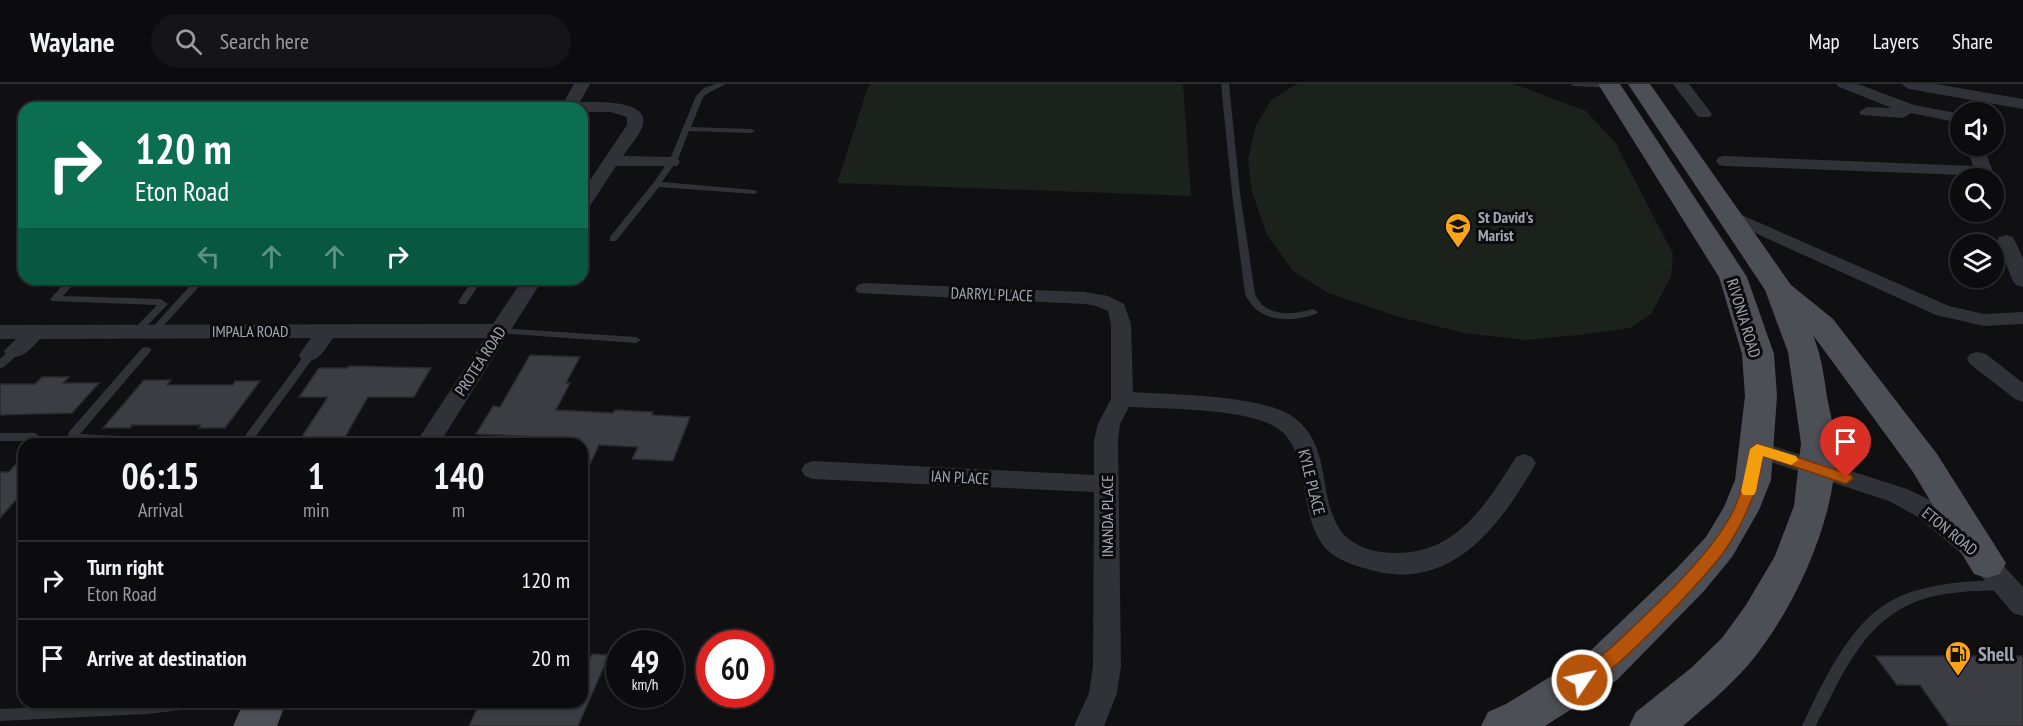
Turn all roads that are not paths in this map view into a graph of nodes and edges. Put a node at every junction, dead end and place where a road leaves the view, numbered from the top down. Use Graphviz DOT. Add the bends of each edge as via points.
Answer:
graph roads {
  1 [pos="582,84"];
  2 [pos="722,84"];
  3 [pos="1225,84"];
  4 [pos="1574,84"];
  5 [pos="1681,84"];
  6 [pos="1844,84"];
  7 [pos="1899,84"];
  8 [pos="1909,84"];
  9 [pos="1620,85"];
  10 [pos="572,102"];
  11 [pos="2023,104"];
  12 [pos="588,107"];
  13 [pos="1867,112"];
  14 [pos="1704,114"];
  15 [pos="1931,115"];
  16 [pos="1950,117"];
  17 [pos="1950,119"];
  18 [pos="687,129"];
  19 [pos="751,131"];
  20 [pos="668,156"];
  21 [pos="1978,156"];
  22 [pos="614,157"];
  23 [pos="1725,161"];
  24 [pos="657,184"];
  25 [pos="754,192"];
  26 [pos="588,196"];
  27 [pos="1728,213"];
  28 [pos="613,239"];
  29 [pos="2006,240"];
  30 [pos="2023,281"];
  31 [pos="68,285"];
  32 [pos="196,285"];
  33 [pos="473,285"];
  34 [pos="529,285"];
  35 [pos="865,289"];
  36 [pos="1780,290"];
  37 [pos="463,302"];
  38 [pos="1117,308"];
  39 [pos="1313,312"];
  40 [pos="2023,318"];
  41 [pos="328,330"];
  42 [pos="500,331"];
  43 [pos="0,332"];
  44 [pos="35,332"];
  45 [pos="150,336"];
  46 [pos="636,340"];
  47 [pos="1758,354"];
  48 [pos="310,355"];
  49 [pos="7,358"];
  50 [pos="1978,359"];
  51 [pos="2023,394"];
  52 [pos="1122,399"];
  53 [pos="0,437"];
  54 [pos="35,437"];
  55 [pos="78,438"];
  56 [pos="248,438"];
  57 [pos="431,438"];
  58 [pos="1757,449"];
  59 [pos="1524,463"];
  60 [pos="1817,469"];
  61 [pos="813,470"];
  62 [pos="1106,484"];
  63 [pos="1997,574"];
  64 [pos="2023,605"];
  65 [pos="147,708"];
  66 [pos="0,715"];
  67 [pos="1089,726"];
  68 [pos="1503,726"];
  69 [pos="1651,726"];
  70 [pos="1809,726"];
  1 -- 10 [label="street"];
  2 -- 18 [label="lane" via="700,96"];
  3 -- 39 [label="lane" via="1240,228 1252,299 1278,316 1301,317"];
  4 -- 9 [label="lane"];
  5 -- 14 [label="street"];
  6 -- 15 [label="street"];
  7 -- 16 [label="street"];
  8 -- 11 [label="street"];
  9 -- 27 [label="main road, RIVONIA ROAD"];
  9 -- 47 [label="main road, RIVONIA ROAD" via="1733,277"];
  12 -- 22 [label="street" via="623,108 635,116 635,125"];
  13 -- 15 [label="street"];
  15 -- 17 [label="street"];
  18 -- 19 [label="lane"];
  18 -- 20 [label="lane"];
  20 -- 22 [label="street"];
  20 -- 24 [label="lane"];
  21 -- 23 [label="street" via="1984,172"];
  22 -- 26 [label="street"];
  24 -- 25 [label="lane"];
  24 -- 28 [label="lane"];
  27 -- 36 [label="main road, RIVONIA ROAD"];
  27 -- 40 [label="street" via="1943,311 1984,320"];
  27 -- 47 [label="main road" via="1719,213 1714,219 1749,279 1760,308 1763,337"];
  29 -- 30 [label="street"];
  31 -- 45 [label="lane" via="55,299 161,302"];
  32 -- 45 [label="lane"];
  33 -- 37 [label="lane"];
  34 -- 42 [label="street, PROTEA ROAD"];
  35 -- 38 [label="street, DARRYL PLACE" via="1085,298"];
  36 -- 60 [label="main road, RIVONIA ROAD" via="1804,352 1818,443"];
  36 -- 63 [label="main road" via="1822,326 1925,464"];
  38 -- 52 [label="street, INANDA PLACE" via="1121,324"];
  41 -- 42 [label="street, IMPALA ROAD"];
  41 -- 45 [label="street, IMPALA ROAD"];
  41 -- 48 [label="street"];
  42 -- 46 [label="lane"];
  42 -- 57 [label="street, PROTEA ROAD"];
  43 -- 44 [label="street, IMPALA ROAD"];
  44 -- 45 [label="street, IMPALA ROAD"];
  44 -- 49 [label="street"];
  45 -- 55 [label="lane" via="73,435"];
  47 -- 58 [label="main road, RIVONIA ROAD" via="1761,396"];
  48 -- 56 [label="lane"];
  50 -- 51 [label="street"];
  52 -- 59 [label="street, KYLE PLACE" via="1247,409 1287,423 1308,453 1322,521 1329,536 1364,559 1390,566 1418,565 1467,538 1487,519"];
  52 -- 62 [label="street, INANDA PLACE" via="1109,424"];
  53 -- 54 [label="lane"];
  58 -- 60 [label="street, ETON ROAD"];
  58 -- 68 [label="main road, RIVONIA ROAD" via="1753,480 1741,510 1719,547 1690,580 1602,668"];
  60 -- 63 [label="street, ETON ROAD" via="1898,495 1926,510 1952,529"];
  60 -- 69 [label="main road, RIVONIA ROAD" via="1812,506 1793,559 1760,617 1706,681"];
  61 -- 62 [label="street, IAN PLACE"];
  62 -- 67 [label="street, INANDA PLACE" via="1107,666 1103,693"];
  63 -- 64 [label="street, ETON ROAD"];
  63 -- 70 [label="lane" via="1901,602 1879,616 1860,636"];
  65 -- 66 [label="lane"];
}
